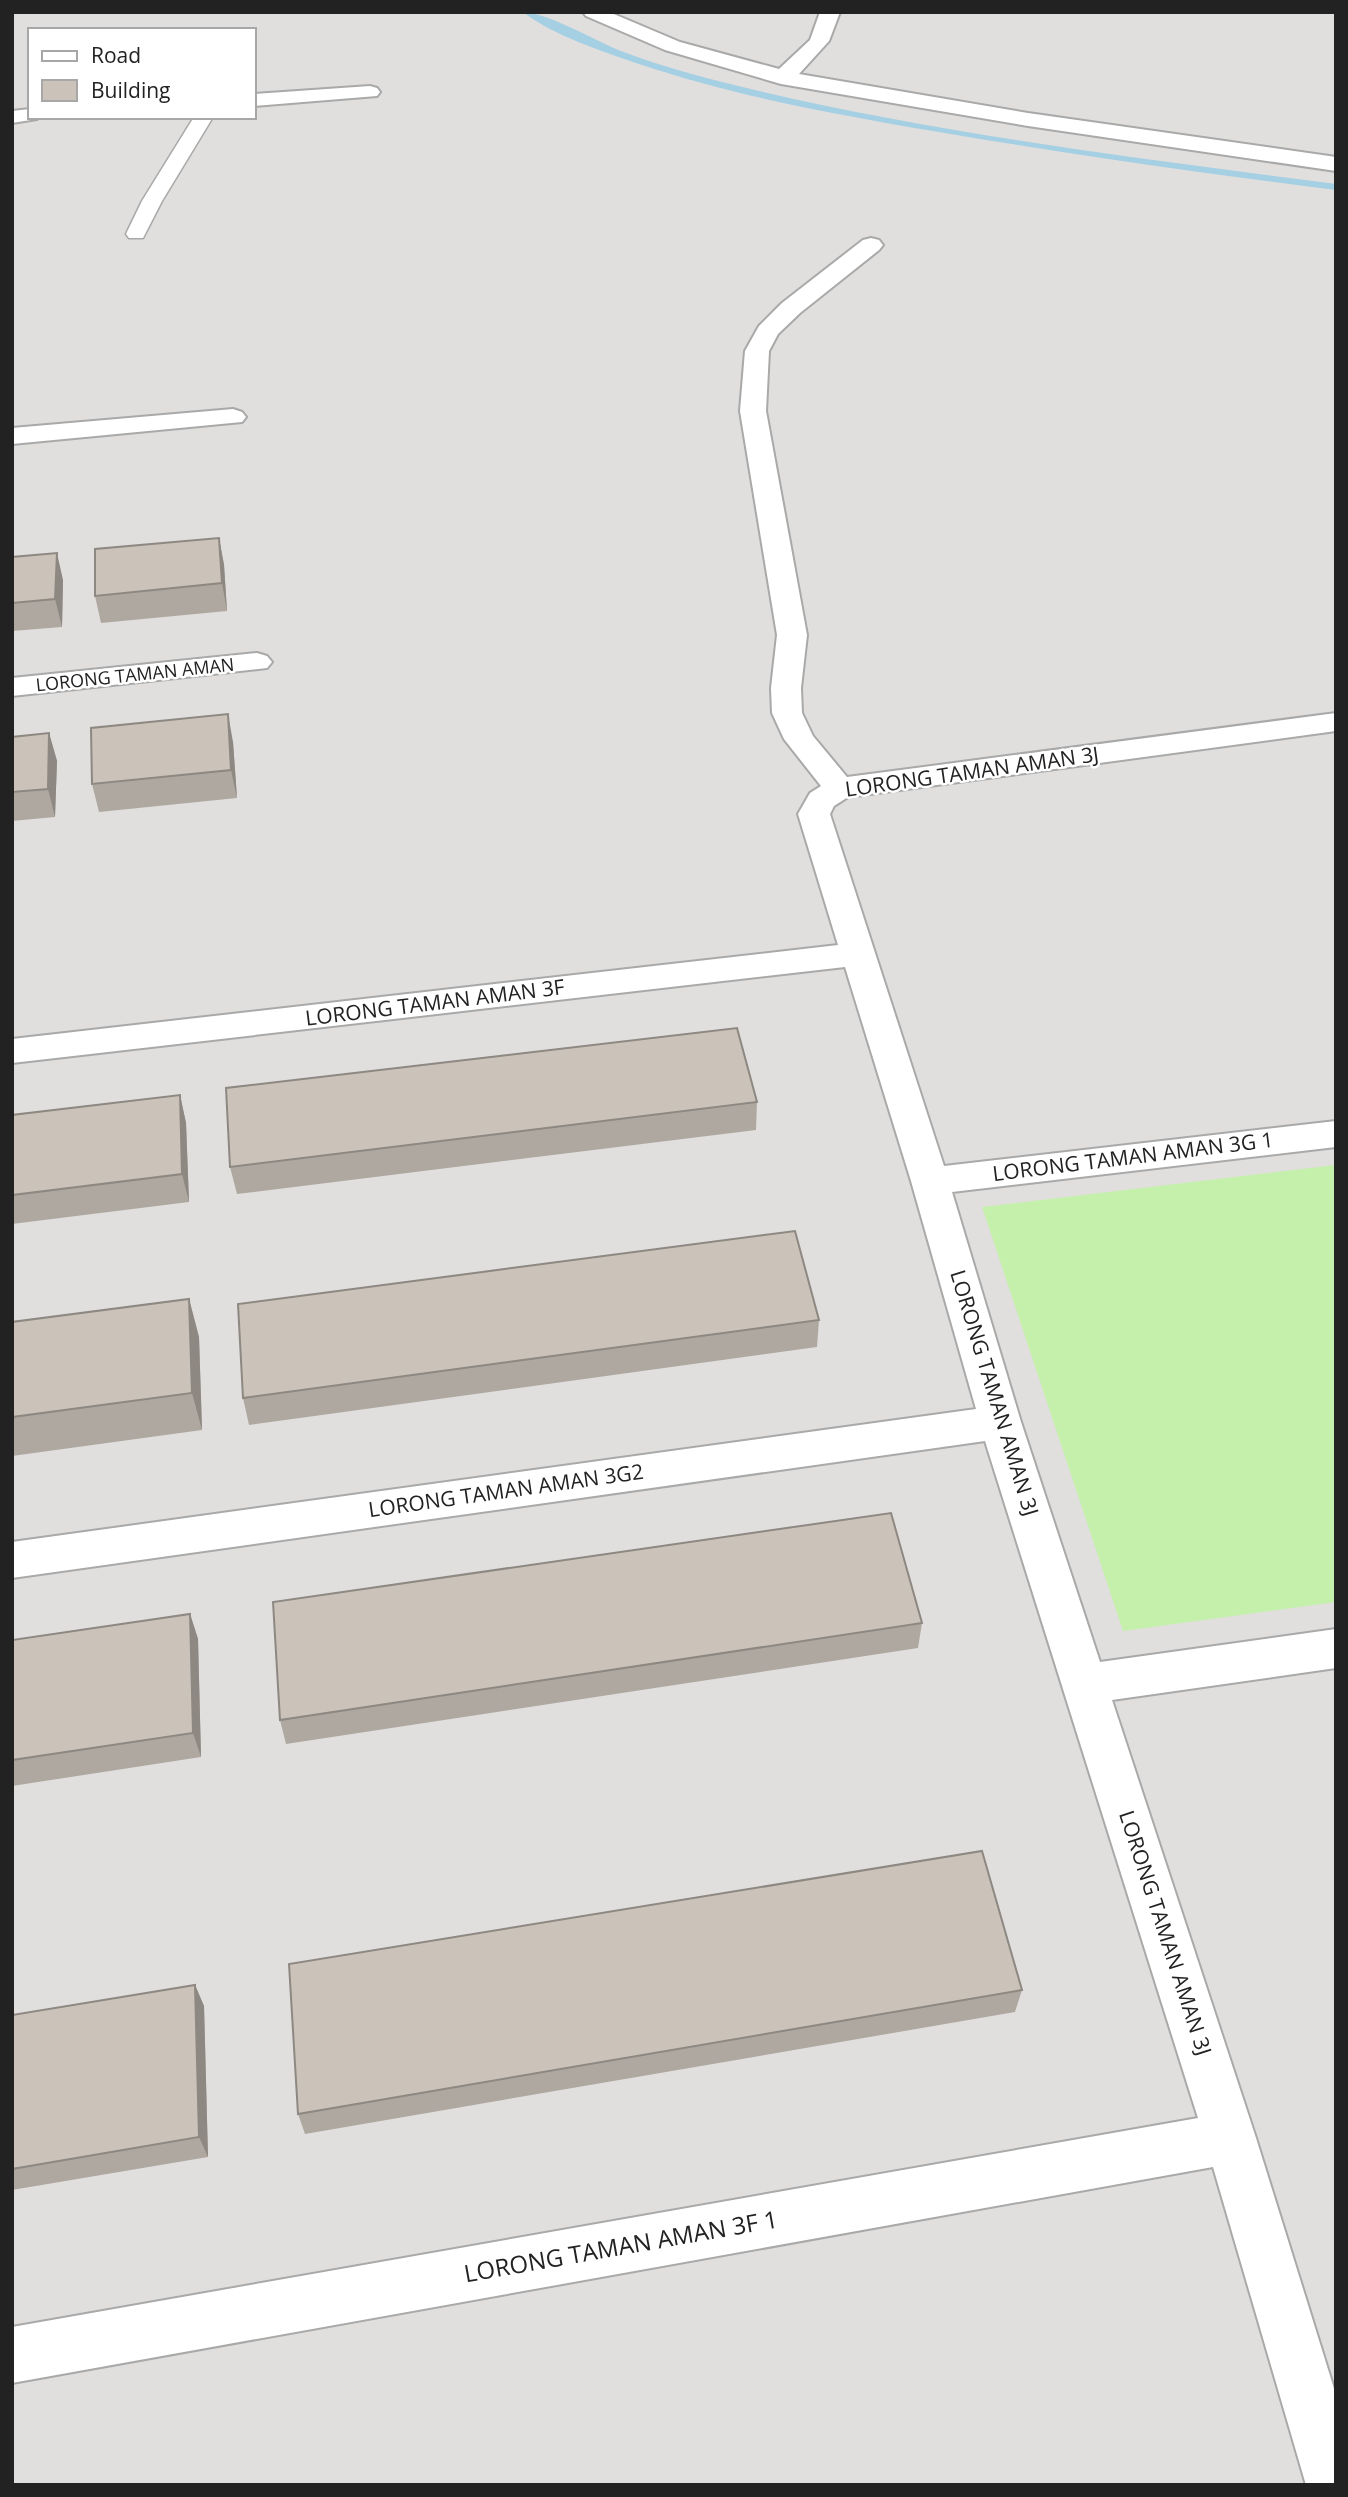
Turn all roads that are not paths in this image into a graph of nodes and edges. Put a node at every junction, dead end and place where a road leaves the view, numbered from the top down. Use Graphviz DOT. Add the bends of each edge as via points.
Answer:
graph roads {
  1 [pos="593,12"];
  2 [pos="830,12"];
  3 [pos="781,78"];
  4 [pos="370,92"];
  5 [pos="256,100"];
  6 [pos="203,119"];
  7 [pos="1336,164"];
  8 [pos="136,234"];
  9 [pos="871,245"];
  10 [pos="233,417"];
  11 [pos="12,436"];
  12 [pos="257,662"];
  13 [pos="12,687"];
  14 [pos="1336,722"];
  15 [pos="839,788"];
  16 [pos="858,954"];
  17 [pos="12,1051"];
  18 [pos="1336,1134"];
  19 [pos="930,1181"];
  20 [pos="1000,1422"];
  21 [pos="12,1560"];
  22 [pos="1336,1648"];
  23 [pos="1086,1684"];
  24 [pos="1230,2138"];
  25 [pos="12,2355"];
  26 [pos="1335,2485"];
  1 -- 3 [label="street" via="662,41"];
  2 -- 3 [label="street" via="821,38 806,60"];
  3 -- 7 [label="street" via="1041,123"];
  4 -- 5 [label="street"];
  6 -- 8 [label="lane"];
  9 -- 15 [label="street" via="768,331 757,351 753,411 792,635 787,713 799,739"];
  10 -- 11 [label="street"];
  12 -- 13 [label="street, LORONG TAMAN AMAN"];
  14 -- 15 [label="street, LORONG TAMAN AMAN 3J"];
  15 -- 16 [label="street, LORONG TAMAN AMAN 3J" via="821,800 814,814"];
  16 -- 17 [label="street, LORONG TAMAN AMAN 3F"];
  16 -- 19 [label="street, LORONG TAMAN AMAN 3J"];
  18 -- 19 [label="street, LORONG TAMAN AMAN 3G 1"];
  19 -- 20 [label="street, LORONG TAMAN AMAN 3J"];
  20 -- 21 [label="street, LORONG TAMAN AMAN 3G2"];
  20 -- 23 [label="street, LORONG TAMAN AMAN 3J"];
  22 -- 23 [label="street"];
  23 -- 24 [label="street, LORONG TAMAN AMAN 3J"];
  24 -- 25 [label="street, LORONG TAMAN AMAN 3F 1"];
  24 -- 26 [label="street, LORONG TAMAN AMAN 3J"];
}
